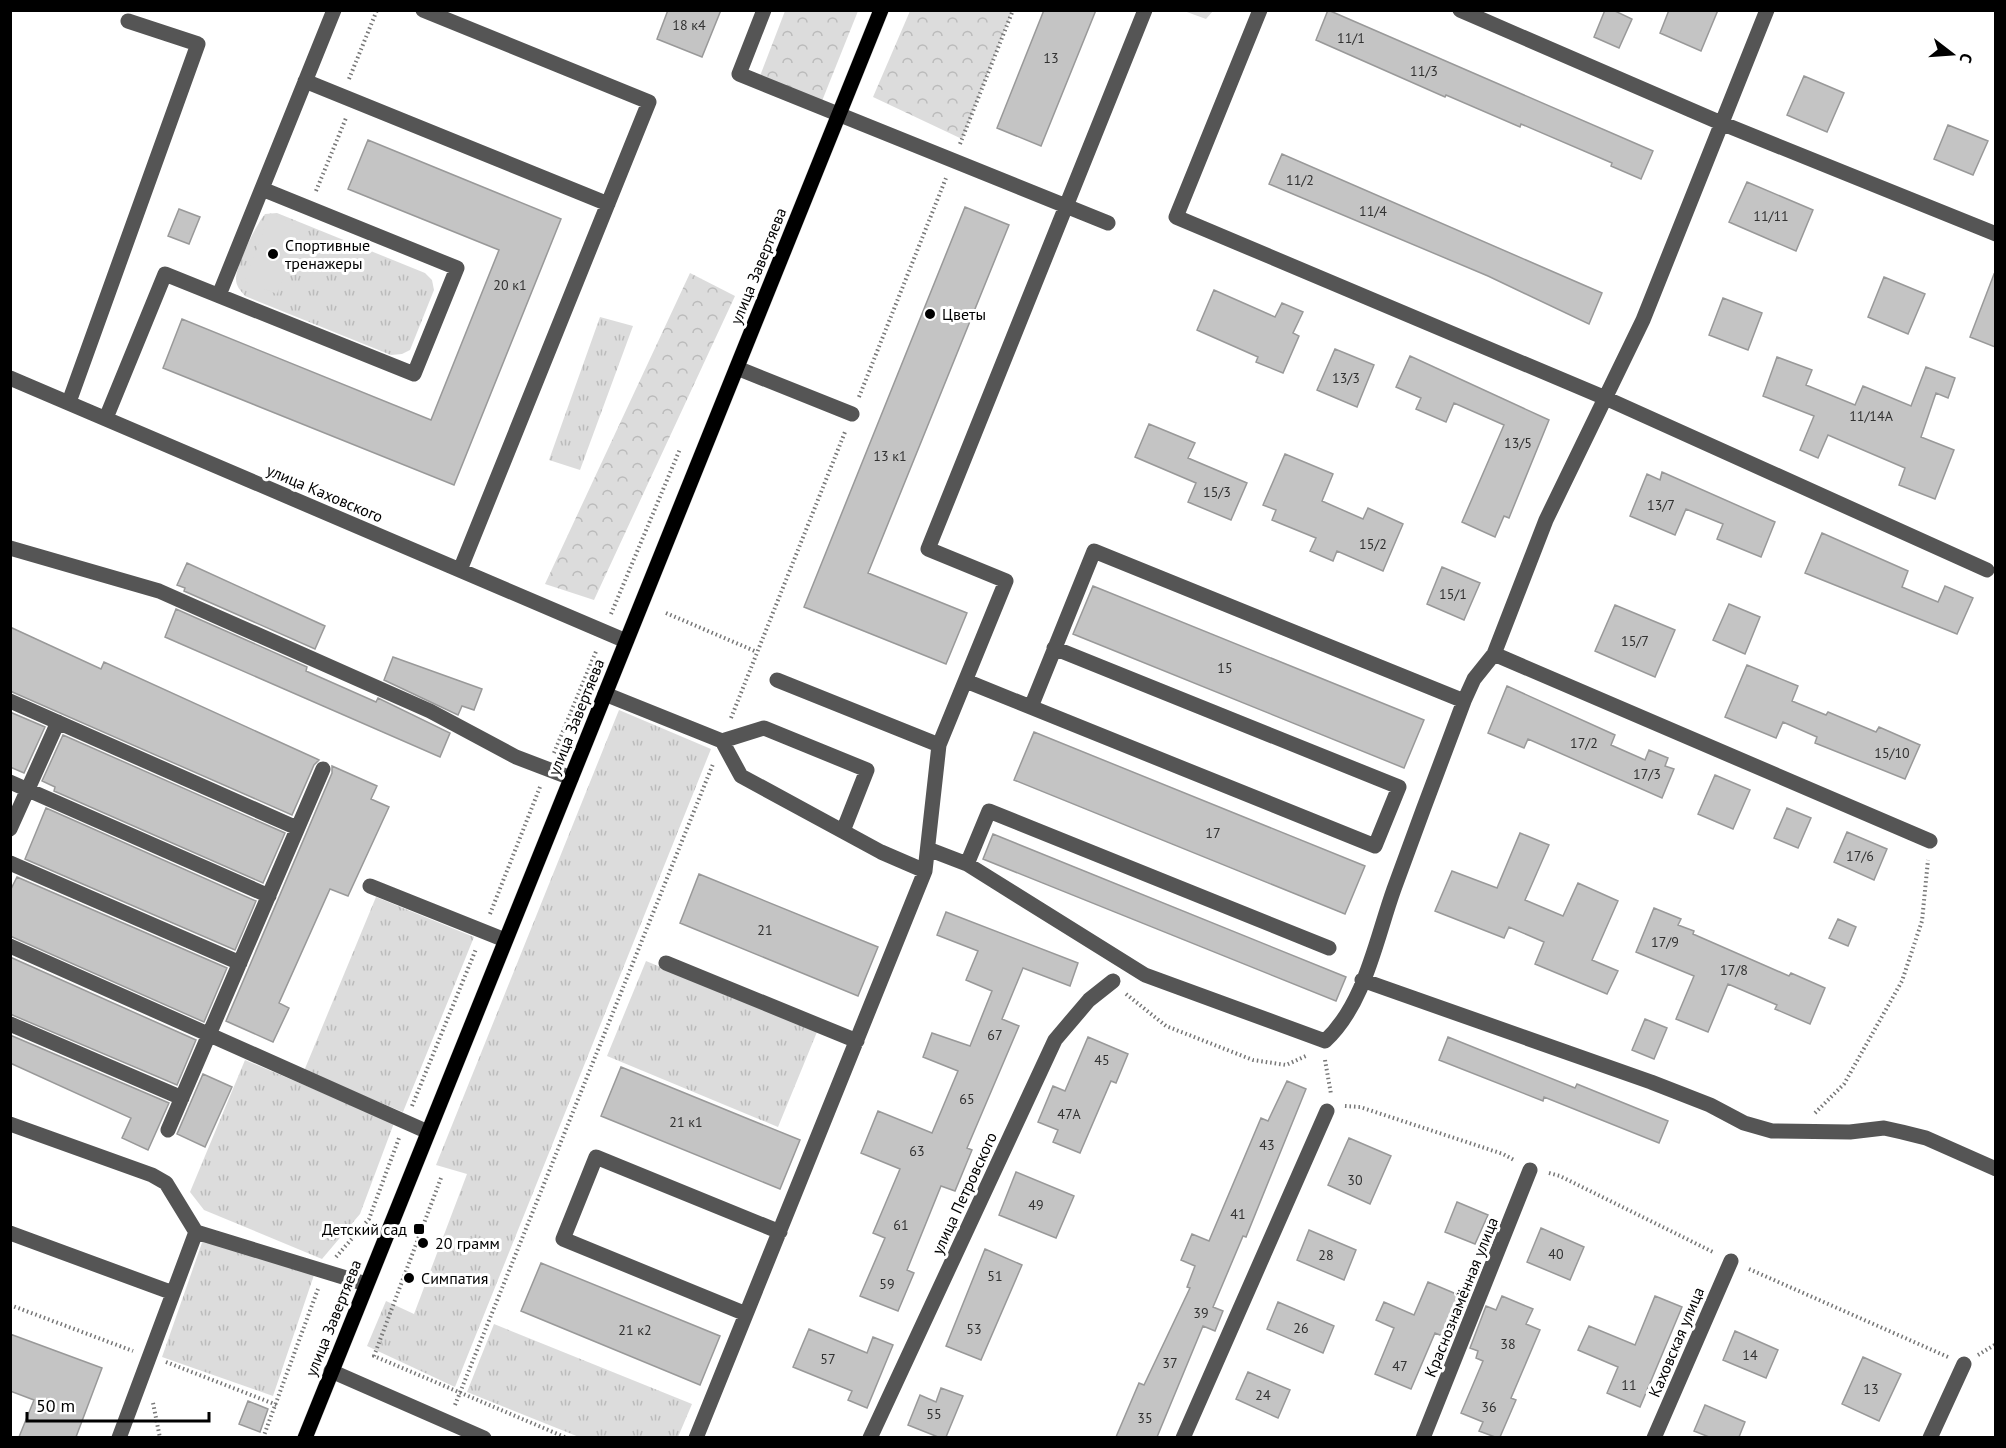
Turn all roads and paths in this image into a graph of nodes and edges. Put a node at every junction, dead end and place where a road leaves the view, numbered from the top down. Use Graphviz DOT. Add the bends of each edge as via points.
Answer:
graph roads {
  1 [pos="334,10"];
  2 [pos="377,10"];
  3 [pos="423,10"];
  4 [pos="764,10"];
  5 [pos="881,10"];
  6 [pos="1145,10"];
  7 [pos="1260,10"];
  8 [pos="1460,10"];
  9 [pos="1767,10"];
  10 [pos="128,21"];
  11 [pos="305,81"];
  12 [pos="348,98"];
  13 [pos="839,114"];
  14 [pos="1721,123"];
  15 [pos="262,189"];
  16 [pos="608,204"];
  17 [pos="1066,206"];
  18 [pos="310,208"];
  19 [pos="1108,223"];
  20 [pos="1995,234"];
  21 [pos="219,295"];
  22 [pos="737,368"];
  23 [pos="10,378"];
  24 [pos="1603,397"];
  25 [pos="69,402"];
  26 [pos="852,414"];
  27 [pos="106,418"];
  28 [pos="10,548"];
  29 [pos="460,570"];
  30 [pos="1987,570"];
  31 [pos="666,613"];
  32 [pos="626,640"];
  33 [pos="1054,648"];
  34 [pos="757,652"];
  35 [pos="1494,654"];
  36 [pos="777,680"];
  37 [pos="966,681"];
  38 [pos="605,694"];
  39 [pos="10,701"];
  40 [pos="1464,701"];
  41 [pos="1031,707"];
  42 [pos="58,722"];
  43 [pos="722,741"];
  44 [pos="939,745"];
  45 [pos="323,769"];
  46 [pos="571,778"];
  47 [pos="10,782"];
  48 [pos="28,790"];
  49 [pos="297,828"];
  50 [pos="10,829"];
  51 [pos="843,831"];
  52 [pos="1930,841"];
  53 [pos="928,849"];
  54 [pos="10,863"];
  55 [pos="967,864"];
  56 [pos="925,872"];
  57 [pos="370,886"];
  58 [pos="269,896"];
  59 [pos="505,940"];
  60 [pos="10,946"];
  61 [pos="1329,948"];
  62 [pos="240,963"];
  63 [pos="666,963"];
  64 [pos="1362,980"];
  65 [pos="1113,981"];
  66 [pos="10,1024"];
  67 [pos="209,1035"];
  68 [pos="857,1041"];
  69 [pos="1325,1041"];
  70 [pos="182,1098"];
  71 [pos="1327,1111"];
  72 [pos="10,1124"];
  73 [pos="168,1130"];
  74 [pos="428,1132"];
  75 [pos="1795,1132"];
  76 [pos="1995,1169"];
  77 [pos="1530,1170"];
  78 [pos="441,1178"];
  79 [pos="196,1232"];
  80 [pos="780,1232"];
  81 [pos="10,1233"];
  82 [pos="1731,1261"];
  83 [pos="324,1271"];
  84 [pos="366,1284"];
  85 [pos="173,1293"];
  86 [pos="746,1314"];
  87 [pos="1964,1364"];
  88 [pos="331,1371"];
  89 [pos="118,1437"];
  90 [pos="263,1437"];
  91 [pos="305,1437"];
  92 [pos="484,1437"];
  93 [pos="567,1437"];
  94 [pos="696,1437"];
  95 [pos="870,1437"];
  96 [pos="1183,1437"];
  97 [pos="1423,1437"];
  98 [pos="1654,1437"];
  99 [pos="1930,1437"];
  1 -- 11 [label="street"];
  2 -- 12 [label="path"];
  3 -- 16 [label="street" via="650,102"];
  4 -- 13 [label="street" via="739,74"];
  5 -- 13 [label="main road, улица Завертяева"];
  6 -- 17 [label="street"];
  7 -- 24 [label="street" via="1176,217"];
  8 -- 14 [label="street"];
  9 -- 14 [label="street"];
  10 -- 25 [label="street" via="198,44"];
  11 -- 12 [label="street"];
  11 -- 15 [label="street"];
  12 -- 16 [label="street"];
  12 -- 18 [label="path"];
  13 -- 17 [label="street"];
  13 -- 22 [label="main road, улица Завертяева"];
  14 -- 20 [label="street"];
  14 -- 24 [label="street" via="1643,320"];
  15 -- 18 [label="street"];
  15 -- 21 [label="street"];
  16 -- 29 [label="street"];
  17 -- 19 [label="street"];
  17 -- 37 [label="street" via="928,549 1006,581"];
  18 -- 21 [label="street" via="457,268 414,374"];
  21 -- 27 [label="street" via="165,274"];
  22 -- 26 [label="street"];
  22 -- 32 [label="main road, улица Завертяева"];
  23 -- 25 [label="street, улица Каховского"];
  24 -- 30 [label="street"];
  24 -- 35 [label="street" via="1546,520"];
  25 -- 27 [label="street, улица Каховского"];
  27 -- 29 [label="street, улица Каховского"];
  28 -- 46 [label="street" via="159,591 430,711 516,757"];
  29 -- 32 [label="street, улица Каховского"];
  31 -- 34 [label="path"];
  32 -- 38 [label="main road, улица Завертяева"];
  33 -- 40 [label="street" via="1094,551"];
  33 -- 41 [label="street"];
  33 -- 41 [label="street" via="1399,787 1375,846"];
  35 -- 40 [label="street" via="1474,679"];
  35 -- 52 [label="street"];
  36 -- 44 [label="street"];
  37 -- 41 [label="street"];
  37 -- 44 [label="street"];
  38 -- 43 [label="street"];
  38 -- 46 [label="main road, улица Завертяева"];
  39 -- 42 [label="street"];
  40 -- 64 [label="street"];
  42 -- 48 [label="street"];
  42 -- 49 [label="street"];
  43 -- 51 [label="street" via="741,776"];
  43 -- 51 [label="street" via="764,728 867,770"];
  44 -- 53 [label="street"];
  45 -- 49 [label="street"];
  46 -- 59 [label="main road, улица Завертяева"];
  47 -- 48 [label="street"];
  48 -- 50 [label="street"];
  48 -- 58 [label="street"];
  49 -- 58 [label="street"];
  51 -- 56 [label="street"];
  52 -- 75 [label="path" via="1922,921 1902,981 1844,1084"];
  53 -- 55 [label="street"];
  53 -- 56 [label="street"];
  54 -- 62 [label="street"];
  55 -- 61 [label="street" via="989,811"];
  55 -- 69 [label="street" via="1145,975"];
  56 -- 68 [label="street"];
  57 -- 59 [label="street"];
  58 -- 62 [label="street"];
  59 -- 74 [label="main road, улица Завертяева"];
  60 -- 67 [label="street"];
  62 -- 67 [label="street"];
  63 -- 68 [label="street"];
  64 -- 69 [label="street" via="1339,1029"];
  64 -- 75 [label="street" via="1651,1082 1744,1123 1772,1131"];
  65 -- 69 [label="path" via="1166,1026 1253,1060 1286,1065 1305,1058"];
  65 -- 95 [label="street, улица Петровского" via="1089,1000 1055,1041"];
  66 -- 70 [label="street"];
  67 -- 70 [label="street"];
  67 -- 74 [label="street"];
  68 -- 80 [label="street"];
  69 -- 71 [label="path" via="1325,1068 1331,1092"];
  70 -- 73 [label="street"];
  71 -- 96 [label="street"];
  72 -- 79 [label="street" via="152,1175 166,1184"];
  74 -- 84 [label="main road, улица Завертяева"];
  75 -- 76 [label="street" via="1884,1128 1926,1138"];
  77 -- 97 [label="street, Краснознамённая улица"];
  78 -- 93 [label="path" via="374,1356"];
  79 -- 83 [label="street"];
  79 -- 85 [label="street"];
  80 -- 86 [label="street"];
  80 -- 86 [label="street" via="596,1157 563,1239"];
  81 -- 85 [label="street"];
  82 -- 87 [label="path"];
  82 -- 98 [label="street, Каховская улица"];
  83 -- 84 [label="street"];
  83 -- 90 [label="path"];
  84 -- 88 [label="main road, улица Завертяева"];
  85 -- 89 [label="street"];
  86 -- 94 [label="street"];
  87 -- 99 [label="street"];
  88 -- 91 [label="main road, улица Завертяева"];
  88 -- 92 [label="street"];
}
